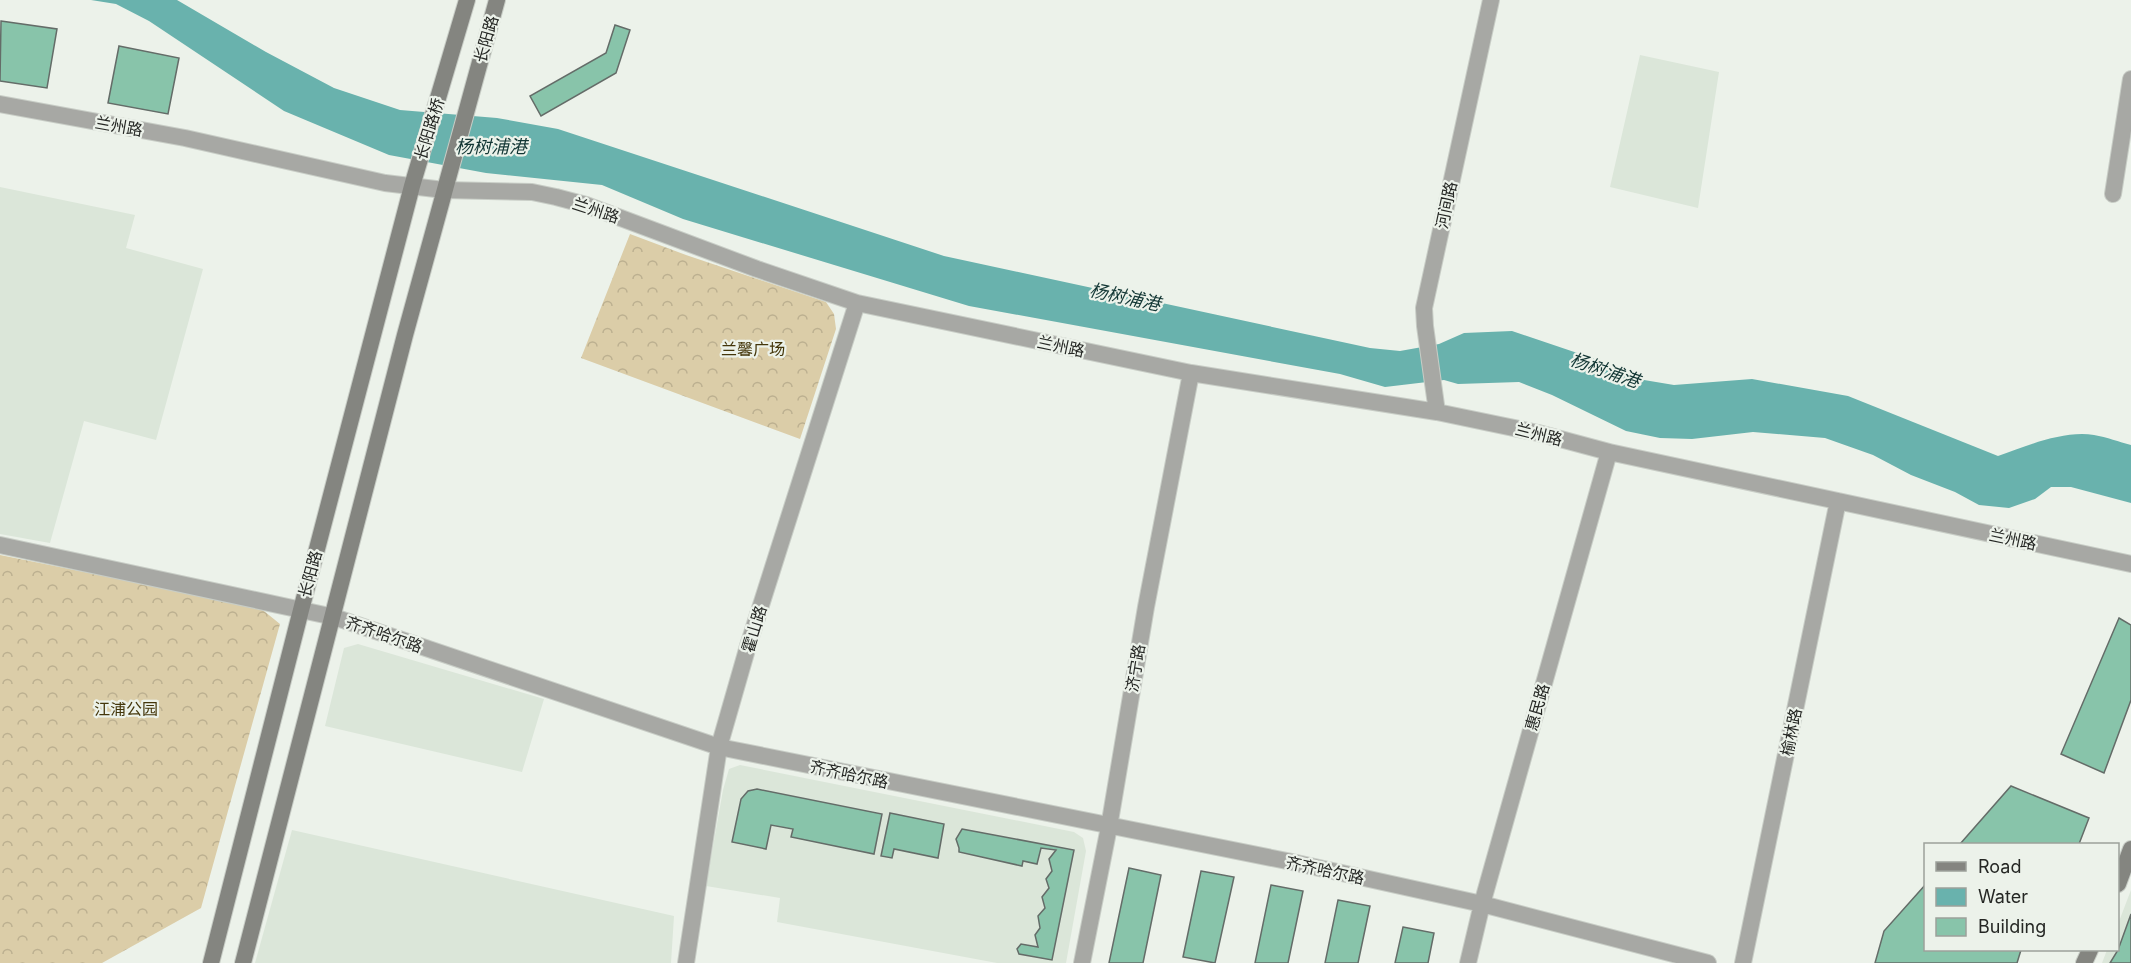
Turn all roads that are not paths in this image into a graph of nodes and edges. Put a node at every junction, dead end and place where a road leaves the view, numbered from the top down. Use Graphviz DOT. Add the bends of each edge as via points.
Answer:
graph roads {
  1 [pos="467,0"];
  2 [pos="497,0"];
  3 [pos="1491,0"];
  4 [pos="446,72"];
  5 [pos="475,79"];
  6 [pos="2131,79"];
  7 [pos="0,104"];
  8 [pos="412,186"];
  9 [pos="444,190"];
  10 [pos="2113,194"];
  11 [pos="857,303"];
  12 [pos="1191,373"];
  13 [pos="1437,412"];
  14 [pos="1609,452"];
  15 [pos="1838,501"];
  16 [pos="0,545"];
  17 [pos="2131,564"];
  18 [pos="301,610"];
  19 [pos="333,617"];
  20 [pos="719,747"];
  21 [pos="1109,827"];
  22 [pos="2131,849"];
  23 [pos="2119,881"];
  24 [pos="1482,904"];
  25 [pos="211,963"];
  26 [pos="243,963"];
  27 [pos="686,963"];
  28 [pos="1082,963"];
  29 [pos="1468,963"];
  30 [pos="1708,963"];
  31 [pos="1743,963"];
  1 -- 4 [label="main road, 长阳路"];
  2 -- 5 [label="main road, 长阳路"];
  3 -- 13 [label="street, 河间路" via="1426,293 1425,316"];
  4 -- 8 [label="main road, 长阳路桥"];
  5 -- 9 [label="main road, 长阳路桥"];
  6 -- 10 [label="street"];
  7 -- 8 [label="street, 兰州路"];
  8 -- 9 [label="street, 兰州路"];
  8 -- 18 [label="main road, 长阳路"];
  9 -- 11 [label="street, 兰州路" via="532,192 556,197"];
  9 -- 19 [label="main road, 长阳路"];
  11 -- 12 [label="street, 兰州路"];
  11 -- 20 [label="street, 霍山路"];
  12 -- 13 [label="street, 兰州路"];
  12 -- 21 [label="street, 济宁路"];
  13 -- 14 [label="street, 兰州路"];
  14 -- 15 [label="street, 兰州路"];
  14 -- 24 [label="street, 惠民路"];
  15 -- 17 [label="street, 兰州路"];
  15 -- 31 [label="street, 榆林路"];
  16 -- 18 [label="street, 齐齐哈尔路"];
  18 -- 19 [label="street, 齐齐哈尔路"];
  18 -- 25 [label="main road, 长阳路"];
  19 -- 20 [label="street, 齐齐哈尔路"];
  19 -- 26 [label="main road, 长阳路"];
  20 -- 21 [label="street, 齐齐哈尔路"];
  20 -- 27 [label="street, 霍山路"];
  21 -- 24 [label="street, 齐齐哈尔路"];
  21 -- 28 [label="street, 济宁路"];
  22 -- 23 [label="main road"];
  24 -- 29 [label="street, 惠民路"];
  24 -- 30 [label="street, 齐齐哈尔路"];
}
